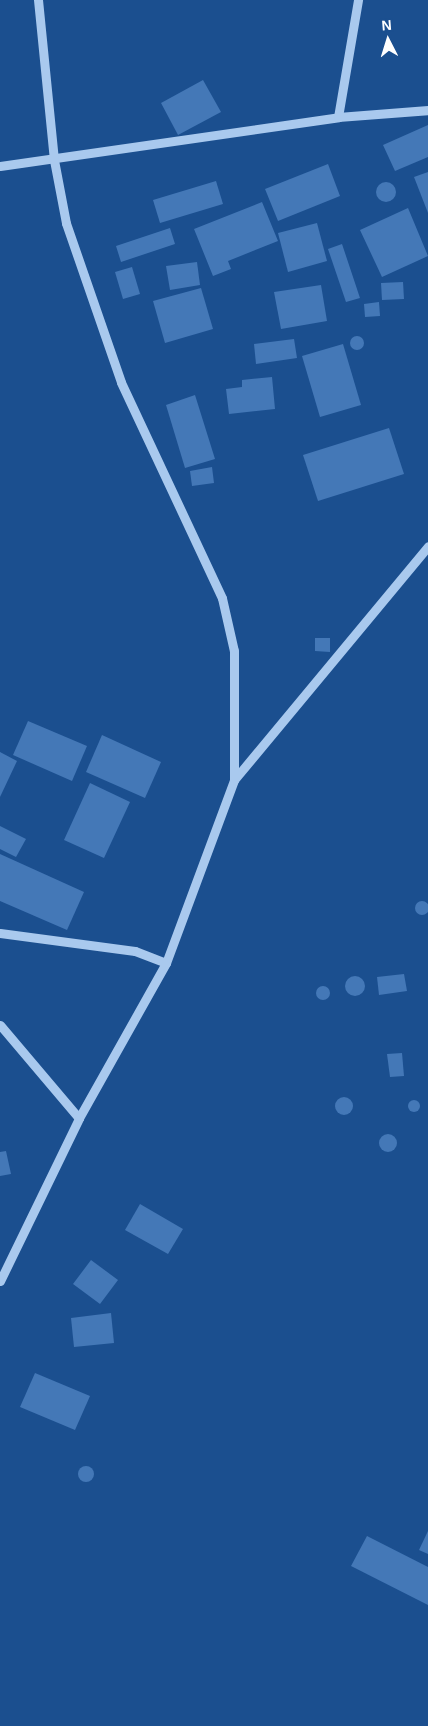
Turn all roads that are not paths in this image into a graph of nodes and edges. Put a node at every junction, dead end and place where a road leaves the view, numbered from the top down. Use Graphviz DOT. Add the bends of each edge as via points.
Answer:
graph roads {
  1 [pos="38,0"];
  2 [pos="358,0"];
  3 [pos="428,110"];
  4 [pos="338,117"];
  5 [pos="54,160"];
  6 [pos="0,166"];
  7 [pos="428,546"];
  8 [pos="234,780"];
  9 [pos="0,933"];
  10 [pos="166,963"];
  11 [pos="0,1025"];
  12 [pos="79,1118"];
  13 [pos="0,1281"];
  1 -- 5 [label="street"];
  2 -- 4 [label="street"];
  3 -- 4 [label="street"];
  4 -- 5 [label="street"];
  5 -- 6 [label="street"];
  5 -- 8 [label="street" via="66,223 120,382 222,598 234,652"];
  7 -- 8 [label="street"];
  8 -- 10 [label="street"];
  9 -- 10 [label="street" via="135,952"];
  10 -- 12 [label="street"];
  11 -- 12 [label="street"];
  12 -- 13 [label="street"];
}
